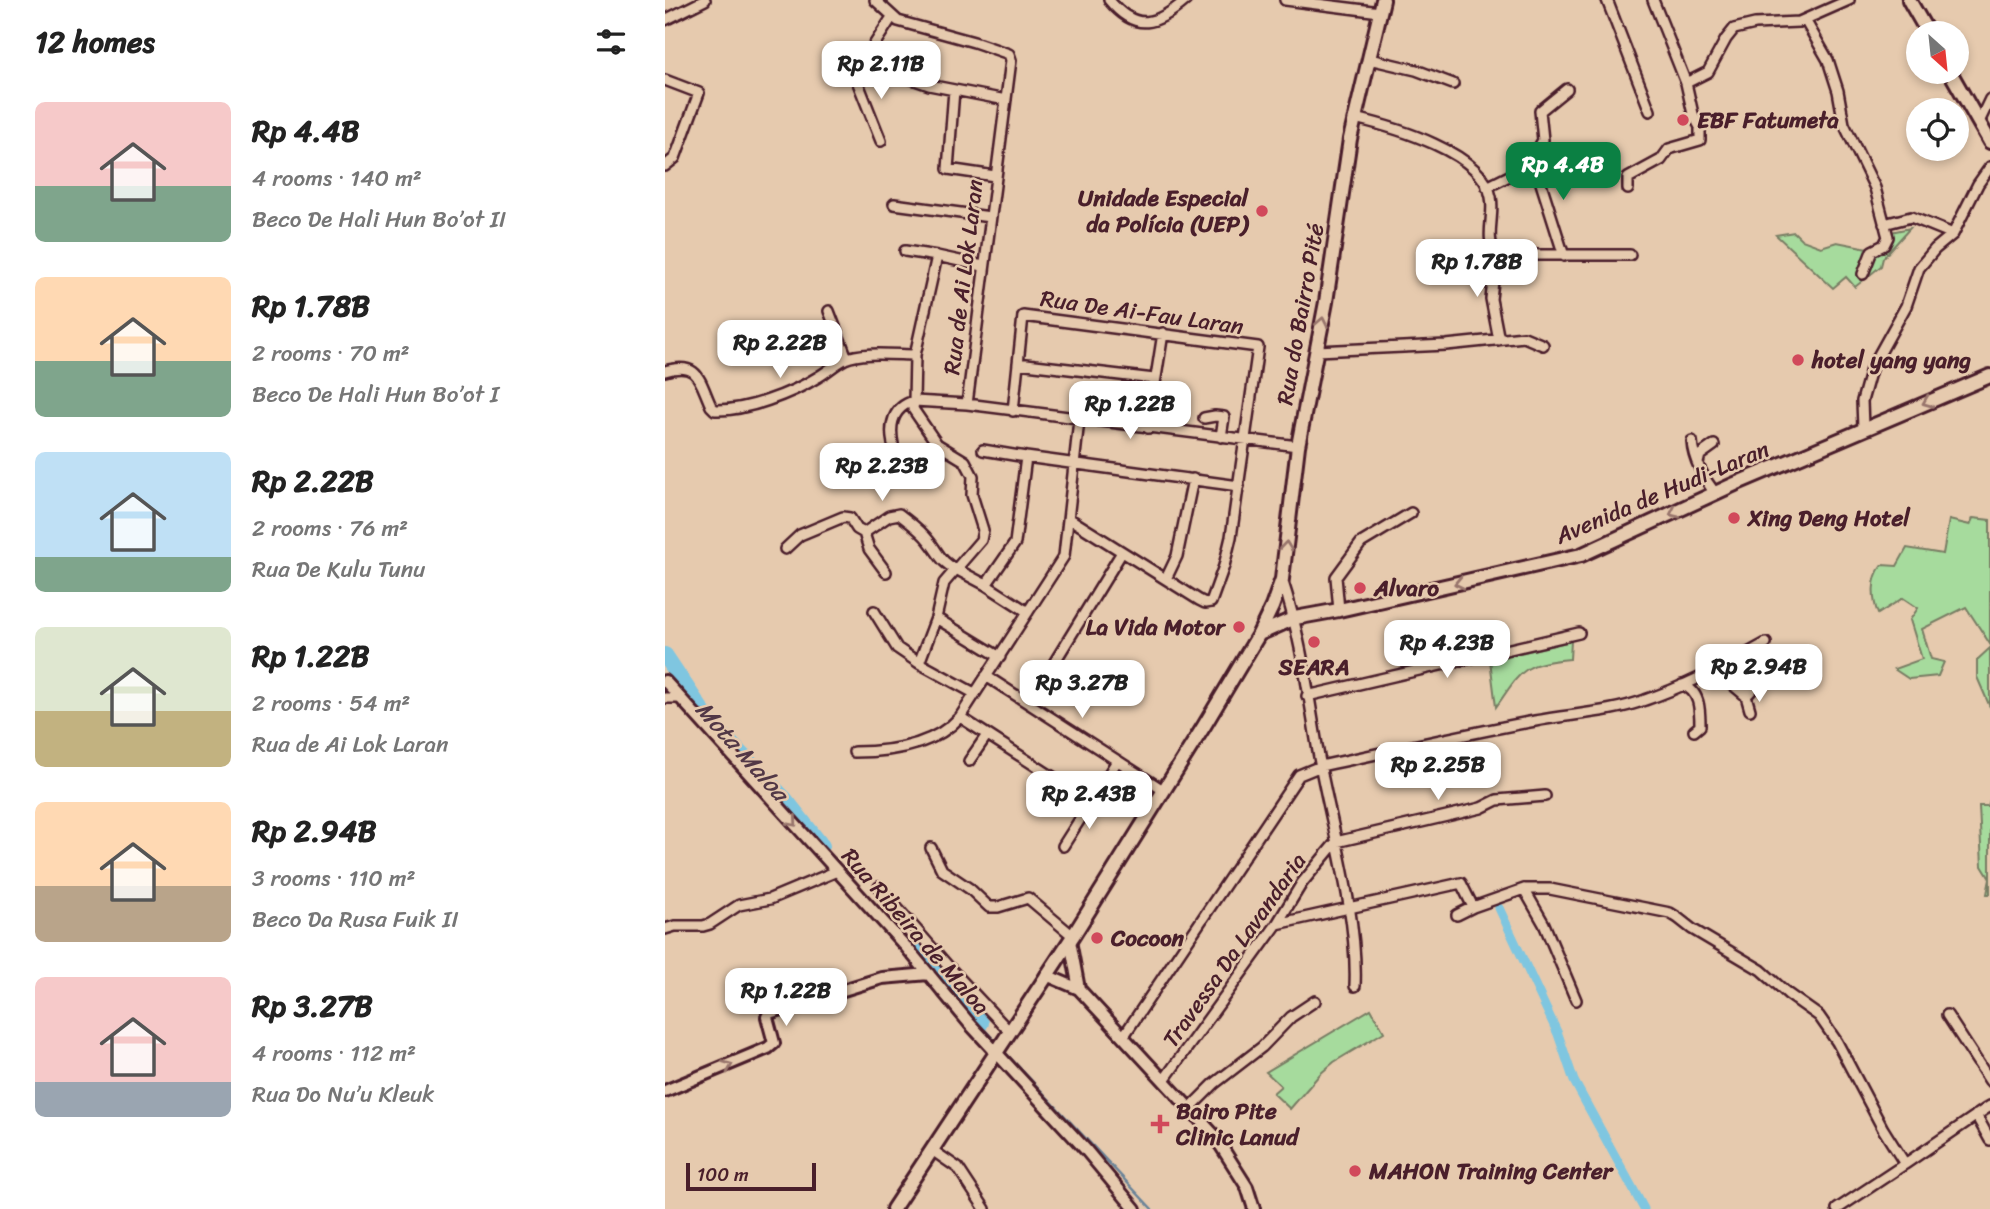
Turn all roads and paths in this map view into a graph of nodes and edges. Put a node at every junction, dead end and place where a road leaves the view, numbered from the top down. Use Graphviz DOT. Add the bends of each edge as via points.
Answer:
graph roads {
  1 [pos="705,0"];
  2 [pos="875,0"];
  3 [pos="1109,0"];
  4 [pos="1186,0"];
  5 [pos="1285,0"];
  6 [pos="1607,0"];
  7 [pos="1653,0"];
  8 [pos="1849,0"];
  9 [pos="1909,0"];
  10 [pos="1381,6"];
  11 [pos="667,16"];
  12 [pos="891,17"];
  13 [pos="1805,20"];
  14 [pos="1921,21"];
  15 [pos="1369,59"];
  16 [pos="863,62"];
  17 [pos="665,80"];
  18 [pos="1686,82"];
  19 [pos="1453,84"];
  20 [pos="1957,84"];
  21 [pos="1567,89"];
  22 [pos="954,90"];
  23 [pos="1990,99"];
  24 [pos="1006,100"];
  25 [pos="1650,111"];
  26 [pos="1355,118"];
  27 [pos="1979,122"];
  28 [pos="881,141"];
  29 [pos="1990,142"];
  30 [pos="1533,158"];
  31 [pos="665,166"];
  32 [pos="1990,167"];
  33 [pos="995,176"];
  34 [pos="1487,187"];
  35 [pos="1628,189"];
  36 [pos="894,204"];
  37 [pos="990,217"];
  38 [pos="1884,224"];
  39 [pos="1953,234"];
  40 [pos="905,251"];
  41 [pos="1630,254"];
  42 [pos="1496,255"];
  43 [pos="937,256"];
  44 [pos="1564,256"];
  45 [pos="983,266"];
  46 [pos="1863,274"];
  47 [pos="829,311"];
  48 [pos="1163,333"];
  49 [pos="1499,340"];
  50 [pos="1543,345"];
  51 [pos="1317,351"];
  52 [pos="915,355"];
  53 [pos="847,358"];
  54 [pos="1018,363"];
  55 [pos="665,371"];
  56 [pos="1990,376"];
  57 [pos="1154,379"];
  58 [pos="914,401"];
  59 [pos="967,404"];
  60 [pos="1013,411"];
  61 [pos="1204,418"];
  62 [pos="1079,420"];
  63 [pos="1149,428"];
  64 [pos="1864,428"];
  65 [pos="1221,437"];
  66 [pos="1244,439"];
  67 [pos="1692,440"];
  68 [pos="893,444"];
  69 [pos="1714,445"];
  70 [pos="1298,446"];
  71 [pos="983,450"];
  72 [pos="1026,457"];
  73 [pos="1075,463"];
  74 [pos="1702,467"];
  75 [pos="1193,479"];
  76 [pos="1239,486"];
  77 [pos="1715,494"];
  78 [pos="1411,513"];
  79 [pos="1070,519"];
  80 [pos="864,533"];
  81 [pos="785,549"];
  82 [pos="1122,552"];
  83 [pos="956,569"];
  84 [pos="886,572"];
  85 [pos="1165,579"];
  86 [pos="1282,579"];
  87 [pos="986,584"];
  88 [pos="1339,610"];
  89 [pos="874,611"];
  90 [pos="1028,612"];
  91 [pos="936,618"];
  92 [pos="1295,618"];
  93 [pos="1579,633"];
  94 [pos="1259,634"];
  95 [pos="1766,643"];
  96 [pos="1000,657"];
  97 [pos="919,663"];
  98 [pos="1780,672"];
  99 [pos="1706,674"];
  100 [pos="986,676"];
  101 [pos="665,681"];
  102 [pos="1682,685"];
  103 [pos="1736,688"];
  104 [pos="1694,692"];
  105 [pos="974,693"];
  106 [pos="1307,696"];
  107 [pos="665,698"];
  108 [pos="680,698"];
  109 [pos="1029,704"];
  110 [pos="1750,710"];
  111 [pos="960,717"];
  112 [pos="1694,731"];
  113 [pos="987,735"];
  114 [pos="854,752"];
  115 [pos="969,761"];
  116 [pos="1117,761"];
  117 [pos="1321,766"];
  118 [pos="1163,790"];
  119 [pos="1545,796"];
  120 [pos="1090,801"];
  121 [pos="1336,842"];
  122 [pos="1063,846"];
  123 [pos="931,848"];
  124 [pos="837,871"];
  125 [pos="879,887"];
  126 [pos="1524,889"];
  127 [pos="1473,907"];
  128 [pos="1348,908"];
  129 [pos="1457,915"];
  130 [pos="1277,924"];
  131 [pos="665,929"];
  132 [pos="1071,938"];
  133 [pos="929,974"];
  134 [pos="1047,975"];
  135 [pos="1355,986"];
  136 [pos="1079,989"];
  137 [pos="1576,1000"];
  138 [pos="1315,1001"];
  139 [pos="1947,1016"];
  140 [pos="1009,1033"];
  141 [pos="1123,1037"];
  142 [pos="998,1052"];
  143 [pos="1164,1080"];
  144 [pos="1990,1081"];
  145 [pos="665,1091"];
  146 [pos="1990,1106"];
  147 [pos="1190,1108"];
  148 [pos="1976,1115"];
  149 [pos="1990,1140"];
  150 [pos="932,1150"];
  151 [pos="1905,1164"];
  152 [pos="894,1209"];
  153 [pos="985,1209"];
  154 [pos="1135,1209"];
  155 [pos="1254,1209"];
  156 [pos="1837,1209"];
  1 -- 11 [label="street"];
  2 -- 12 [label="street, Rua de Ai Lok Laran"];
  3 -- 4 [label="street" via="1127,18 1149,23"];
  5 -- 10 [label="street"];
  6 -- 25 [label="street"];
  7 -- 18 [label="street"];
  8 -- 13 [label="street"];
  9 -- 14 [label="main road"];
  10 -- 15 [label="main road, Rua do Bairro Pité"];
  12 -- 16 [label="street"];
  12 -- 24 [label="street, Rua de Ai Lok Laran" via="1009,54"];
  13 -- 18 [label="street" via="1734,29 1708,72"];
  13 -- 38 [label="street" via="1828,60 1844,124 1875,188"];
  15 -- 19 [label="street"];
  15 -- 26 [label="main road, Rua do Bairro Pité"];
  16 -- 22 [label="street"];
  16 -- 28 [label="street" via="858,83"];
  17 -- 31 [label="street" via="699,93 675,158"];
  18 -- 35 [label="street" via="1700,140 1668,149 1661,160 1628,178"];
  20 -- 27 [label="main road"];
  21 -- 30 [label="street" via="1540,111 1543,140"];
  22 -- 24 [label="street"];
  22 -- 33 [label="street" via="948,169"];
  23 -- 27 [label="street"];
  24 -- 33 [label="street, Rua de Ai Lok Laran"];
  26 -- 34 [label="street" via="1461,158"];
  51 -- 26 [label="main road, Rua do Bairro Pité, one-way"];
  27 -- 29 [label="main road"];
  30 -- 34 [label="street"];
  30 -- 44 [label="street"];
  32 -- 39 [label="street"];
  33 -- 37 [label="street, Rua de Ai Lok Laran"];
  34 -- 42 [label="street" via="1491,195 1490,238"];
  36 -- 37 [label="street"];
  37 -- 45 [label="street, Rua de Ai Lok Laran"];
  38 -- 39 [label="street" via="1911,217"];
  38 -- 46 [label="street" via="1887,242 1872,251"];
  39 -- 64 [label="street" via="1919,268 1906,306 1878,354 1862,401"];
  40 -- 43 [label="street"];
  41 -- 44 [label="street"];
  42 -- 44 [label="street"];
  42 -- 49 [label="street" via="1491,299"];
  43 -- 45 [label="street"];
  43 -- 52 [label="street"];
  45 -- 59 [label="street, Rua de Ai Lok Laran"];
  47 -- 53 [label="street"];
  48 -- 54 [label="street, Rua De Ai-Fau Laran" via="1023,316"];
  48 -- 57 [label="street"];
  48 -- 66 [label="street, Rua De Ai-Fau Laran" via="1258,347"];
  49 -- 50 [label="street" via="1524,337"];
  49 -- 51 [label="street"];
  51 -- 70 [label="main road, Rua do Bairro Pité"];
  52 -- 53 [label="street"];
  52 -- 58 [label="street"];
  53 -- 55 [label="street" via="788,393 727,411 711,406 690,368"];
  54 -- 57 [label="street"];
  54 -- 60 [label="street, Rua De Ai-Fau Laran"];
  56 -- 64 [label="main road, Avenida de Hudi-Laran, one-way"];
  57 -- 63 [label="street"];
  58 -- 59 [label="street"];
  58 -- 68 [label="street" via="892,420"];
  58 -- 83 [label="street" via="913,409 937,444 965,461 973,476 972,495 983,530 981,540"];
  59 -- 60 [label="street, Rua de Ai Lok Laran"];
  60 -- 62 [label="street, Rua de Ai Lok Laran"];
  61 -- 65 [label="street" via="1224,417"];
  62 -- 63 [label="street, Rua de Ai Lok Laran"];
  62 -- 73 [label="street"];
  63 -- 65 [label="street, Rua de Ai Lok Laran"];
  64 -- 77 [label="main road, Avenida de Hudi-Laran"];
  65 -- 66 [label="street, Rua de Ai Lok Laran"];
  66 -- 70 [label="street, Rua de Ai Lok Laran"];
  66 -- 76 [label="street"];
  67 -- 74 [label="street"];
  69 -- 74 [label="street" via="1699,455"];
  86 -- 70 [label="main road, Rua do Bairro Pité, one-way"];
  71 -- 72 [label="street"];
  72 -- 73 [label="street"];
  72 -- 87 [label="street" via="1015,543"];
  73 -- 75 [label="street"];
  73 -- 79 [label="street"];
  74 -- 77 [label="street"];
  75 -- 76 [label="street"];
  75 -- 85 [label="street" via="1177,556"];
  76 -- 85 [label="street" via="1231,537 1213,599 1205,603"];
  77 -- 88 [label="main road, Avenida de Hudi-Laran, one-way" via="1581,555"];
  78 -- 88 [label="street" via="1356,547 1335,576"];
  79 -- 82 [label="street"];
  79 -- 90 [label="street" via="1065,556"];
  80 -- 81 [label="street" via="843,517 800,535"];
  80 -- 83 [label="street" via="899,514"];
  80 -- 84 [label="street" via="869,549"];
  82 -- 85 [label="street"];
  82 -- 109 [label="street"];
  83 -- 87 [label="street"];
  83 -- 91 [label="street" via="944,583"];
  86 -- 92 [label="street"];
  86 -- 94 [label="main road, Rua do Bairro Pité"];
  87 -- 90 [label="street"];
  88 -- 92 [label="main road, Avenida de Hudi-Laran"];
  89 -- 97 [label="street" via="897,648"];
  90 -- 96 [label="street"];
  91 -- 96 [label="street"];
  91 -- 97 [label="street"];
  92 -- 94 [label="main road, Avenida de Hudi-Laran"];
  92 -- 106 [label="street"];
  93 -- 106 [label="street"];
  94 -- 118 [label="main road, Rua do Bairro Pité"];
  95 -- 99 [label="street"];
  96 -- 100 [label="street"];
  97 -- 105 [label="street"];
  98 -- 103 [label="street" via="1749,693"];
  99 -- 102 [label="street"];
  99 -- 103 [label="street"];
  99 -- 104 [label="street"];
  100 -- 105 [label="street"];
  100 -- 109 [label="street"];
  101 -- 108 [label="street, Rua Ribeira de Maloa"];
  102 -- 104 [label="street"];
  102 -- 117 [label="street" via="1612,710 1491,729"];
  103 -- 110 [label="street" via="1746,696"];
  104 -- 112 [label="street" via="1700,713 1700,726"];
  105 -- 111 [label="street"];
  106 -- 117 [label="street"];
  107 -- 108 [label="street"];
  108 -- 124 [label="street, Rua Ribeira de Maloa, one-way"];
  109 -- 116 [label="street"];
  111 -- 113 [label="street"];
  111 -- 114 [label="street" via="946,730 899,749"];
  113 -- 115 [label="street"];
  113 -- 120 [label="street"];
  116 -- 118 [label="street"];
  116 -- 120 [label="street"];
  117 -- 121 [label="street"];
  117 -- 141 [label="street" via="1299,775"];
  118 -- 132 [label="main road, Rua do Bairro Pité"];
  119 -- 121 [label="street" via="1497,800 1481,808"];
  120 -- 122 [label="street"];
  121 -- 128 [label="street"];
  121 -- 130 [label="street, Travessa Da Lavandaria" via="1302,883"];
  123 -- 132 [label="street" via="942,870 984,904 994,908 1028,898"];
  124 -- 131 [label="street" via="769,899 739,905 710,924"];
  124 -- 133 [label="street, Rua Ribeira de Maloa"];
  125 -- 140 [label="street"];
  126 -- 127 [label="street"];
  126 -- 137 [label="street"];
  126 -- 151 [label="street" via="1569,893 1670,914 1761,970 1819,1016"];
  127 -- 128 [label="street" via="1461,883"];
  127 -- 129 [label="street"];
  128 -- 130 [label="street"];
  128 -- 135 [label="street"];
  130 -- 143 [label="street, Travessa Da Lavandaria"];
  132 -- 134 [label="main road, Rua do Bairro Pité"];
  132 -- 136 [label="street"];
  133 -- 142 [label="street, Rua Ribeira de Maloa"];
  145 -- 133 [label="street, one-way" via="768,1048 774,1043 769,1013 882,978"];
  134 -- 136 [label="street"];
  134 -- 140 [label="main road, Rua do Bairro Pité"];
  136 -- 141 [label="street"];
  138 -- 147 [label="street"];
  139 -- 144 [label="street"];
  140 -- 142 [label="main road, Rua do Bairro Pité"];
  141 -- 143 [label="street"];
  142 -- 150 [label="main road, Rua do Bairro Pité"];
  142 -- 154 [label="street, Rua Ribeira de Maloa"];
  143 -- 147 [label="street"];
  146 -- 148 [label="street"];
  147 -- 155 [label="street" via="1233,1163"];
  148 -- 149 [label="street"];
  148 -- 151 [label="street"];
  150 -- 152 [label="main road, Rua do Bairro Pité"];
  150 -- 153 [label="street" via="958,1168"];
  151 -- 156 [label="street"];
}
